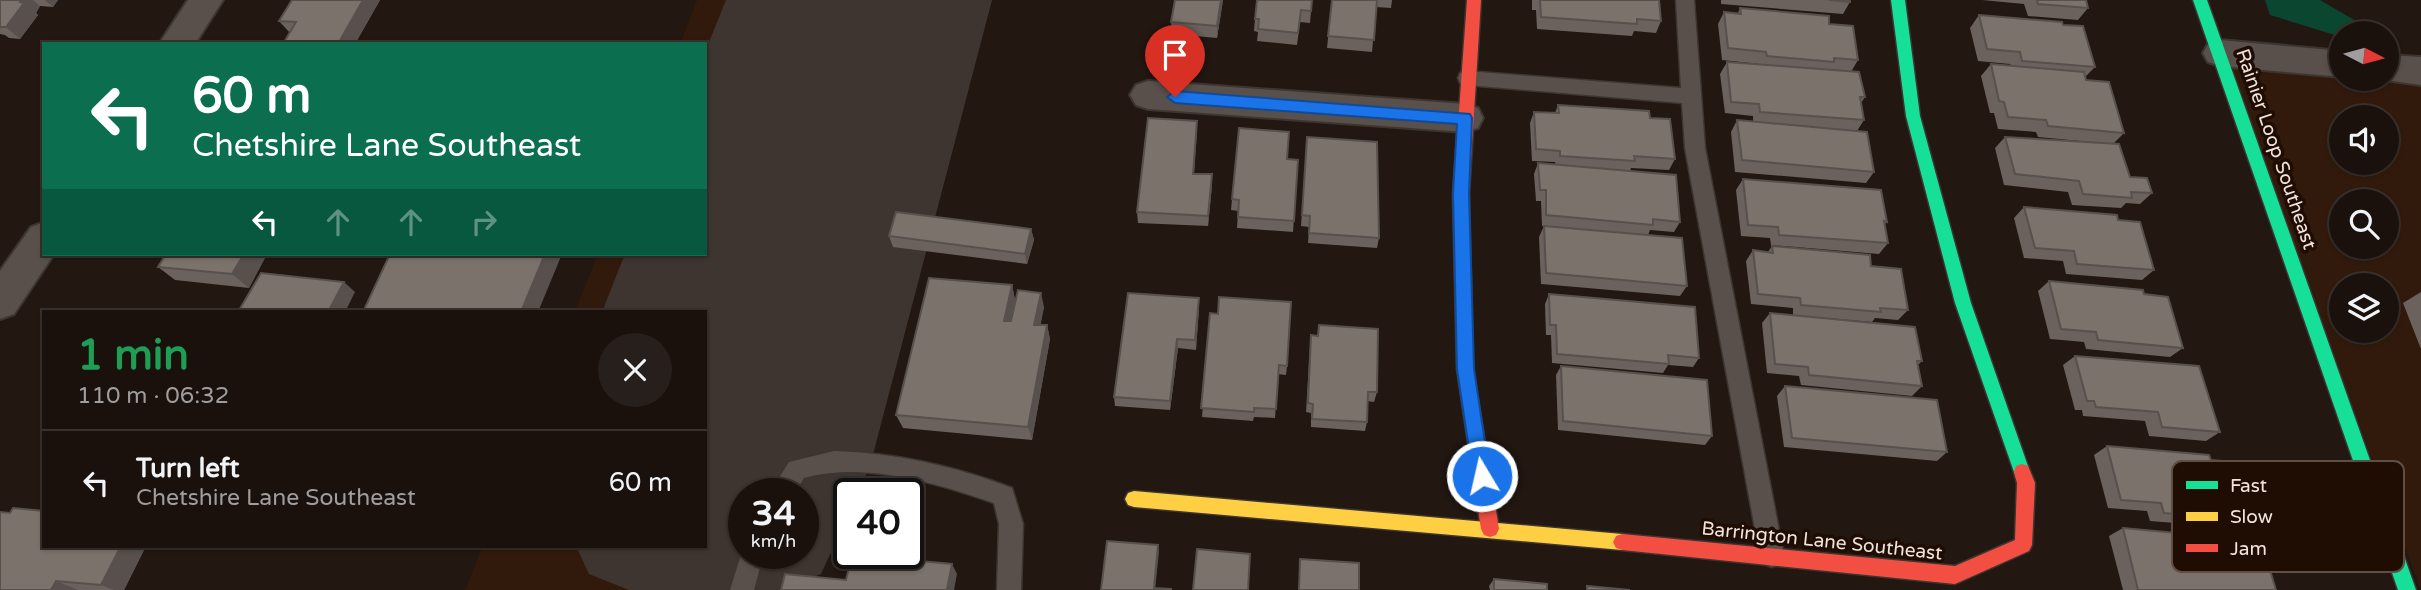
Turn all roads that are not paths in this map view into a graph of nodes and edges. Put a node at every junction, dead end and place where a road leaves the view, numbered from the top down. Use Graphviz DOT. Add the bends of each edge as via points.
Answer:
graph roads {
  1 [pos="206,0"];
  2 [pos="1474,0"];
  3 [pos="1685,0"];
  4 [pos="1898,0"];
  5 [pos="2200,0"];
  6 [pos="177,42"];
  7 [pos="2220,53"];
  8 [pos="2329,63"];
  9 [pos="2399,69"];
  10 [pos="2421,71"];
  11 [pos="1466,78"];
  12 [pos="1148,95"];
  13 [pos="1691,96"];
  14 [pos="1465,118"];
  15 [pos="42,241"];
  16 [pos="0,302"];
  17 [pos="2362,461"];
  18 [pos="791,478"];
  19 [pos="1134,499"];
  20 [pos="1490,529"];
  21 [pos="1772,556"];
  22 [pos="748,569"];
  23 [pos="2401,572"];
  24 [pos="742,590"];
  25 [pos="1009,590"];
  26 [pos="2407,590"];
  1 -- 6 [label="street"];
  2 -- 11 [label="street"];
  3 -- 13 [label="lane"];
  4 -- 21 [label="street, Barrington Lane Southeast" via="1913,116 1963,303 2026,483 2022,545 1955,575"];
  5 -- 7 [label="street, Rainier Loop Southeast"];
  7 -- 8 [label="street"];
  7 -- 17 [label="street, Rainier Loop Southeast"];
  9 -- 10 [label="street"];
  11 -- 13 [label="lane"];
  11 -- 14 [label="street"];
  12 -- 14 [label="street"];
  13 -- 21 [label="lane" via="1695,148"];
  14 -- 20 [label="street" via="1461,194 1465,369"];
  15 -- 16 [label="street"];
  18 -- 25 [label="lane" via="797,469 832,461 871,464 973,484 1004,496 1011,524"];
  19 -- 20 [label="street, Barrington Lane Southeast"];
  20 -- 21 [label="street, Barrington Lane Southeast"];
  22 -- 24 [label="lane"];
  23 -- 26 [label="street, Rainier Loop Southeast"];
}
